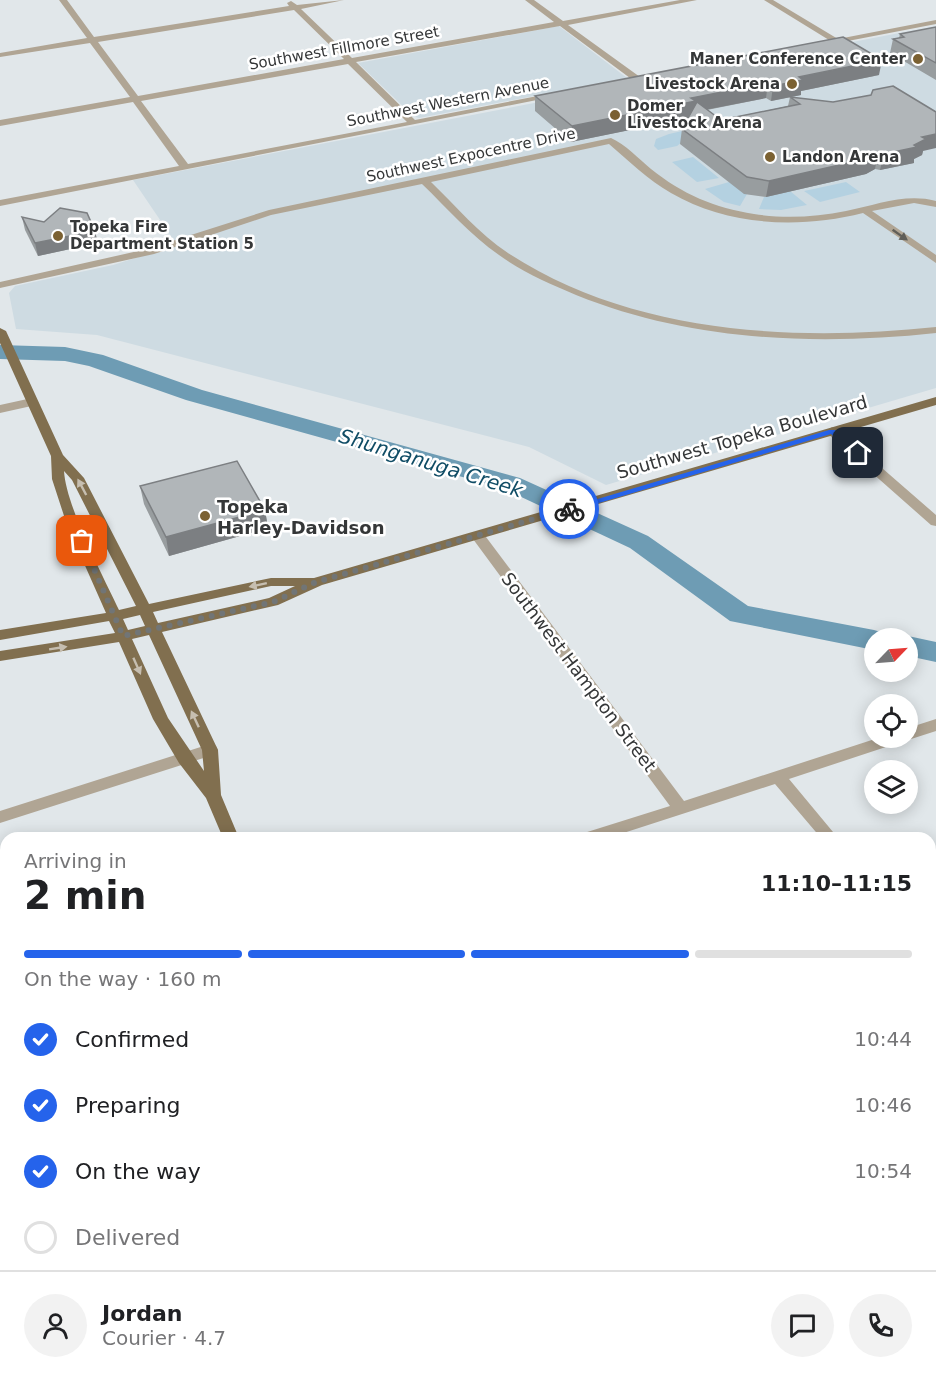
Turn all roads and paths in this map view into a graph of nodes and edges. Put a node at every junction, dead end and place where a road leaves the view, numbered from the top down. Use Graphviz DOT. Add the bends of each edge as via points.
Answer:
graph roads {
  1 [pos="63,0"];
  2 [pos="287,0"];
  3 [pos="340,0"];
  4 [pos="529,0"];
  5 [pos="693,0"];
  6 [pos="768,0"];
  7 [pos="295,7"];
  8 [pos="936,22"];
  9 [pos="561,24"];
  10 [pos="93,40"];
  11 [pos="836,41"];
  12 [pos="812,45"];
  13 [pos="0,55"];
  14 [pos="348,61"];
  15 [pos="649,77"];
  16 [pos="637,79"];
  17 [pos="627,81"];
  18 [pos="564,94"];
  19 [pos="135,99"];
  20 [pos="0,123"];
  21 [pos="413,123"];
  22 [pos="185,167"];
  23 [pos="425,180"];
  24 [pos="0,203"];
  25 [pos="936,204"];
  26 [pos="865,210"];
  27 [pos="936,261"];
  28 [pos="0,285"];
  29 [pos="936,330"];
  30 [pos="0,332"];
  31 [pos="936,401"];
  32 [pos="32,402"];
  33 [pos="0,410"];
  34 [pos="832,431"];
  35 [pos="57,456"];
  36 [pos="936,522"];
  37 [pos="478,536"];
  38 [pos="316,582"];
  39 [pos="144,610"];
  40 [pos="114,616"];
  41 [pos="153,629"];
  42 [pos="0,634"];
  43 [pos="123,636"];
  44 [pos="0,656"];
  45 [pos="936,725"];
  46 [pos="918,731"];
  47 [pos="866,748"];
  48 [pos="210,750"];
  49 [pos="185,759"];
  50 [pos="778,777"];
  51 [pos="213,795"];
  52 [pos="681,809"];
  53 [pos="0,817"];
  54 [pos="228,832"];
  55 [pos="609,832"];
  56 [pos="825,832"];
  1 -- 10 [label="street"];
  2 -- 7 [label="street"];
  3 -- 7 [label="street"];
  4 -- 9 [label="street"];
  5 -- 9 [label="street, Southwest Fillmore Street"];
  6 -- 11 [label="street"];
  7 -- 10 [label="street"];
  7 -- 14 [label="street"];
  8 -- 11 [label="street"];
  9 -- 14 [label="street, Southwest Fillmore Street"];
  9 -- 16 [label="street"];
  10 -- 13 [label="street"];
  10 -- 19 [label="street"];
  11 -- 12 [label="street"];
  14 -- 19 [label="street, Southwest Fillmore Street"];
  14 -- 21 [label="street"];
  15 -- 16 [label="street"];
  16 -- 17 [label="street"];
  18 -- 21 [label="street, Southwest Western Avenue"];
  19 -- 20 [label="street, Southwest Fillmore Street"];
  19 -- 22 [label="street"];
  21 -- 22 [label="street, Southwest Western Avenue"];
  22 -- 24 [label="street, Southwest Western Avenue"];
  23 -- 26 [label="street, Southwest Expocentre Drive" via="611,141 672,189 717,208 788,219"];
  23 -- 28 [label="street, Southwest Expocentre Drive" via="269,213 150,252"];
  23 -- 29 [label="street" via="475,231 512,259 568,288 628,309 706,326 790,336 874,336"];
  25 -- 26 [label="street, Southwest Expocentre Drive" via="917,199"];
  26 -- 27 [label="street, one-way"];
  30 -- 32 [label="main road"];
  31 -- 34 [label="main road, Southwest Topeka Boulevard"];
  32 -- 33 [label="street"];
  32 -- 35 [label="main road"];
  34 -- 36 [label="street"];
  34 -- 37 [label="main road, Southwest Topeka Boulevard"];
  39 -- 35 [label="main road, one-way" via="78,478"];
  35 -- 40 [label="main road" via="58,479 74,525"];
  37 -- 38 [label="main road, Southwest Topeka Boulevard"];
  37 -- 52 [label="street, Southwest Hampton Street"];
  38 -- 39 [label="main road, Southwest Topeka Boulevard, one-way" via="271,582"];
  38 -- 41 [label="main road, Southwest Topeka Boulevard" via="273,602"];
  39 -- 40 [label="main road, Southwest Topeka Boulevard"];
  39 -- 41 [label="main road"];
  40 -- 42 [label="main road, Southwest Topeka Boulevard"];
  40 -- 43 [label="main road"];
  41 -- 43 [label="main road, Southwest Topeka Boulevard"];
  48 -- 41 [label="main road, one-way"];
  44 -- 43 [label="main road, Southwest Topeka Boulevard, one-way"];
  43 -- 49 [label="main road, one-way" via="161,719"];
  45 -- 46 [label="street"];
  47 -- 50 [label="street"];
  48 -- 49 [label="street"];
  48 -- 51 [label="main road"];
  49 -- 51 [label="main road"];
  49 -- 53 [label="street"];
  50 -- 52 [label="street"];
  50 -- 56 [label="street"];
  51 -- 54 [label="main road"];
  52 -- 55 [label="street"];
}
